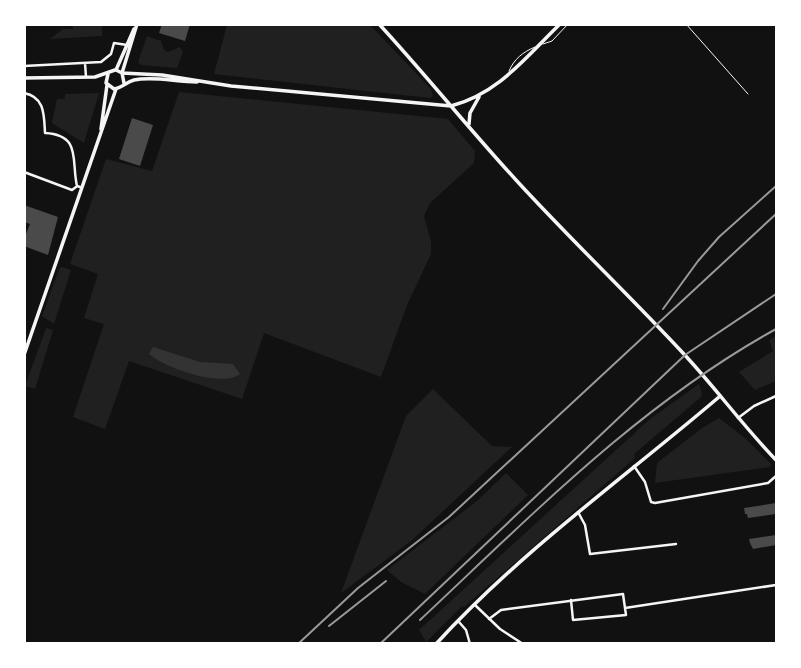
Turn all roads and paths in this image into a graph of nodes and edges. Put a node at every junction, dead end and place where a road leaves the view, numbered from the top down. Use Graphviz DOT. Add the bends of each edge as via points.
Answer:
graph roads {
  1 [pos="137,24"];
  2 [pos="379,24"];
  3 [pos="560,24"];
  4 [pos="568,24"];
  5 [pos="687,24"];
  6 [pos="127,45"];
  7 [pos="538,46"];
  8 [pos="85,63"];
  9 [pos="24,66"];
  10 [pos="116,70"];
  11 [pos="122,73"];
  12 [pos="107,74"];
  13 [pos="86,77"];
  14 [pos="95,77"];
  15 [pos="24,78"];
  16 [pos="206,82"];
  17 [pos="106,83"];
  18 [pos="124,84"];
  19 [pos="116,89"];
  20 [pos="24,93"];
  21 [pos="748,94"];
  22 [pos="480,97"];
  23 [pos="450,106"];
  24 [pos="469,127"];
  25 [pos="100,135"];
  26 [pos="24,172"];
  27 [pos="77,186"];
  28 [pos="82,188"];
  29 [pos="24,355"];
  30 [pos="776,396"];
  31 [pos="719,397"];
  32 [pos="738,418"];
  33 [pos="776,460"];
  34 [pos="634,466"];
  35 [pos="776,476"];
  36 [pos="578,512"];
  37 [pos="677,544"];
  38 [pos="776,585"];
  39 [pos="571,600"];
  40 [pos="475,605"];
  41 [pos="625,608"];
  42 [pos="489,619"];
  43 [pos="458,620"];
  44 [pos="436,643"];
  45 [pos="470,643"];
  46 [pos="523,643"];
  1 -- 6 [label="street"];
  1 -- 11 [label="street"];
  2 -- 23 [label="street"];
  3 -- 7 [label="street"];
  4 -- 7 [label="lane" via="552,41"];
  5 -- 21 [label="lane"];
  6 -- 8 [label="street" via="114,43 106,61"];
  6 -- 10 [label="street"];
  7 -- 22 [label="street"];
  8 -- 9 [label="street"];
  8 -- 13 [label="street"];
  10 -- 11 [label="street"];
  10 -- 12 [label="street"];
  11 -- 16 [label="street"];
  11 -- 18 [label="street"];
  12 -- 14 [label="street"];
  12 -- 17 [label="street"];
  13 -- 14 [label="street"];
  13 -- 15 [label="street"];
  14 -- 17 [label="street"];
  16 -- 18 [label="street" via="142,79"];
  16 -- 23 [label="street"];
  17 -- 19 [label="street"];
  17 -- 25 [label="street"];
  18 -- 19 [label="street"];
  19 -- 25 [label="street"];
  20 -- 27 [label="street" via="35,97 44,109 45,132 64,137 72,148"];
  22 -- 23 [label="street"];
  22 -- 24 [label="street" via="470,113"];
  23 -- 24 [label="street"];
  24 -- 31 [label="street" via="685,355"];
  25 -- 28 [label="street"];
  26 -- 27 [label="street" via="72,190"];
  27 -- 28 [label="street"];
  28 -- 29 [label="street"];
  30 -- 32 [label="street"];
  31 -- 32 [label="street"];
  31 -- 34 [label="street"];
  32 -- 33 [label="street"];
  34 -- 35 [label="street" via="645,482 650,502 655,503 768,483"];
  34 -- 36 [label="street"];
  36 -- 37 [label="street" via="590,554"];
  36 -- 40 [label="street"];
  38 -- 41 [label="street"];
  39 -- 41 [label="street" via="623,594"];
  39 -- 41 [label="street" via="573,620 626,615"];
  39 -- 42 [label="street" via="501,610"];
  40 -- 42 [label="street"];
  40 -- 43 [label="street"];
  42 -- 46 [label="street"];
  43 -- 44 [label="street"];
  43 -- 45 [label="street"];
}
